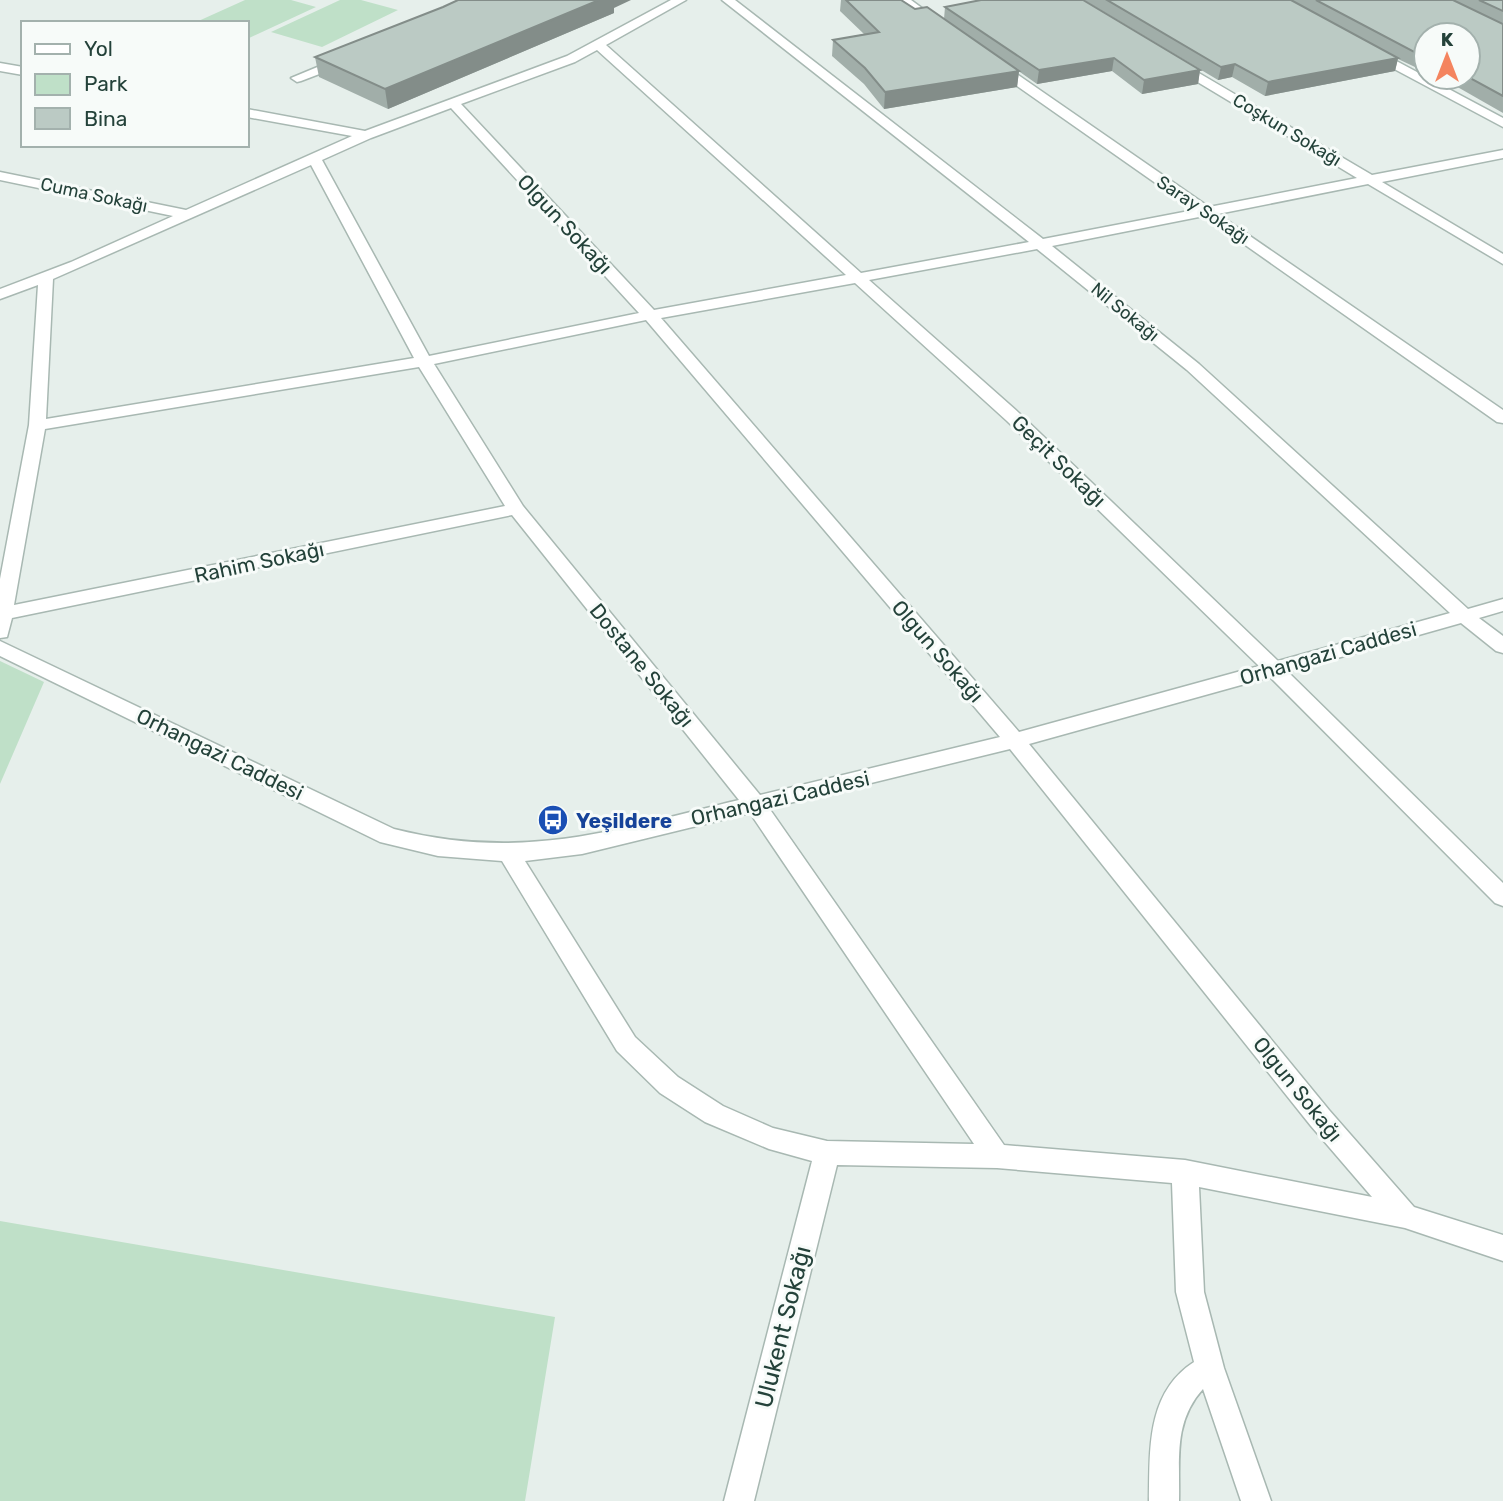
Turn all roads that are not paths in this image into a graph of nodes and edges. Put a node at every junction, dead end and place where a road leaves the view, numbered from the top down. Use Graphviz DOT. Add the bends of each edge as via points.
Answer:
graph roads {
  1 [pos="680,0"];
  2 [pos="728,0"];
  3 [pos="904,0"];
  4 [pos="948,32"];
  5 [pos="597,44"];
  6 [pos="1359,45"];
  7 [pos="357,55"];
  8 [pos="982,55"];
  9 [pos="1163,56"];
  10 [pos="0,66"];
  11 [pos="21,71"];
  12 [pos="297,78"];
  13 [pos="453,103"];
  14 [pos="248,113"];
  15 [pos="1503,123"];
  16 [pos="366,135"];
  17 [pos="1503,154"];
  18 [pos="314,158"];
  19 [pos="0,176"];
  20 [pos="1371,181"];
  21 [pos="1205,212"];
  22 [pos="188,215"];
  23 [pos="1040,244"];
  24 [pos="1503,260"];
  25 [pos="46,276"];
  26 [pos="857,278"];
  27 [pos="0,294"];
  28 [pos="650,315"];
  29 [pos="424,362"];
  30 [pos="1503,418"];
  31 [pos="37,425"];
  32 [pos="516,509"];
  33 [pos="1503,605"];
  34 [pos="1463,615"];
  35 [pos="2,623"];
  36 [pos="1503,646"];
  37 [pos="0,648"];
  38 [pos="1273,668"];
  39 [pos="1015,741"];
  40 [pos="754,803"];
  41 [pos="510,855"];
  42 [pos="1503,897"];
  43 [pos="827,1153"];
  44 [pos="997,1156"];
  45 [pos="1185,1172"];
  46 [pos="1405,1216"];
  47 [pos="1503,1248"];
  48 [pos="1210,1368"];
  49 [pos="739,1501"];
  50 [pos="1164,1501"];
  51 [pos="1256,1501"];
  1 -- 5 [label="street"];
  2 -- 23 [label="street, Nil Sokağı"];
  3 -- 4 [label="street"];
  5 -- 13 [label="street" via="571,59"];
  5 -- 26 [label="street, Geçit Sokağı"];
  6 -- 15 [label="street"];
  7 -- 12 [label="street"];
  8 -- 21 [label="street, Saray Sokağı"];
  9 -- 20 [label="street, Coşkun Sokağı"];
  10 -- 11 [label="street"];
  13 -- 16 [label="street"];
  13 -- 28 [label="street, Olgun Sokağı"];
  14 -- 16 [label="street"];
  16 -- 18 [label="street"];
  17 -- 20 [label="street"];
  18 -- 22 [label="street"];
  18 -- 29 [label="street, Dostane Sokağı"];
  19 -- 22 [label="street, Cuma Sokağı"];
  20 -- 21 [label="street"];
  20 -- 24 [label="street, Coşkun Sokağı"];
  21 -- 23 [label="street"];
  21 -- 30 [label="street, Saray Sokağı"];
  22 -- 25 [label="street"];
  23 -- 26 [label="street"];
  23 -- 34 [label="street, Nil Sokağı" via="1193,367"];
  25 -- 27 [label="street"];
  25 -- 31 [label="street"];
  26 -- 28 [label="street"];
  26 -- 38 [label="street, Geçit Sokağı" via="1013,417"];
  28 -- 29 [label="street"];
  28 -- 39 [label="street, Olgun Sokağı"];
  29 -- 31 [label="street"];
  29 -- 32 [label="street, Dostane Sokağı"];
  31 -- 35 [label="street"];
  32 -- 35 [label="street, Rahim Sokağı"];
  32 -- 40 [label="street, Dostane Sokağı"];
  33 -- 34 [label="street, Orhangazi Caddesi"];
  34 -- 36 [label="street, Nil Sokağı"];
  34 -- 38 [label="street, Orhangazi Caddesi"];
  37 -- 41 [label="street, Orhangazi Caddesi" via="388,836 433,849"];
  38 -- 39 [label="street, Orhangazi Caddesi"];
  38 -- 42 [label="street, Geçit Sokağı"];
  39 -- 40 [label="street, Orhangazi Caddesi"];
  39 -- 46 [label="street, Olgun Sokağı" via="1320,1118"];
  40 -- 41 [label="street, Orhangazi Caddesi" via="582,846"];
  40 -- 44 [label="street, Dostane Sokağı"];
  41 -- 43 [label="street" via="626,1044 669,1085 714,1114 769,1138"];
  43 -- 44 [label="street"];
  43 -- 49 [label="street, Ulukent Sokağı"];
  44 -- 45 [label="street"];
  45 -- 46 [label="street"];
  45 -- 48 [label="street" via="1190,1292"];
  46 -- 47 [label="street"];
  48 -- 50 [label="street" via="1191,1378 1168,1414"];
  48 -- 51 [label="street"];
}
